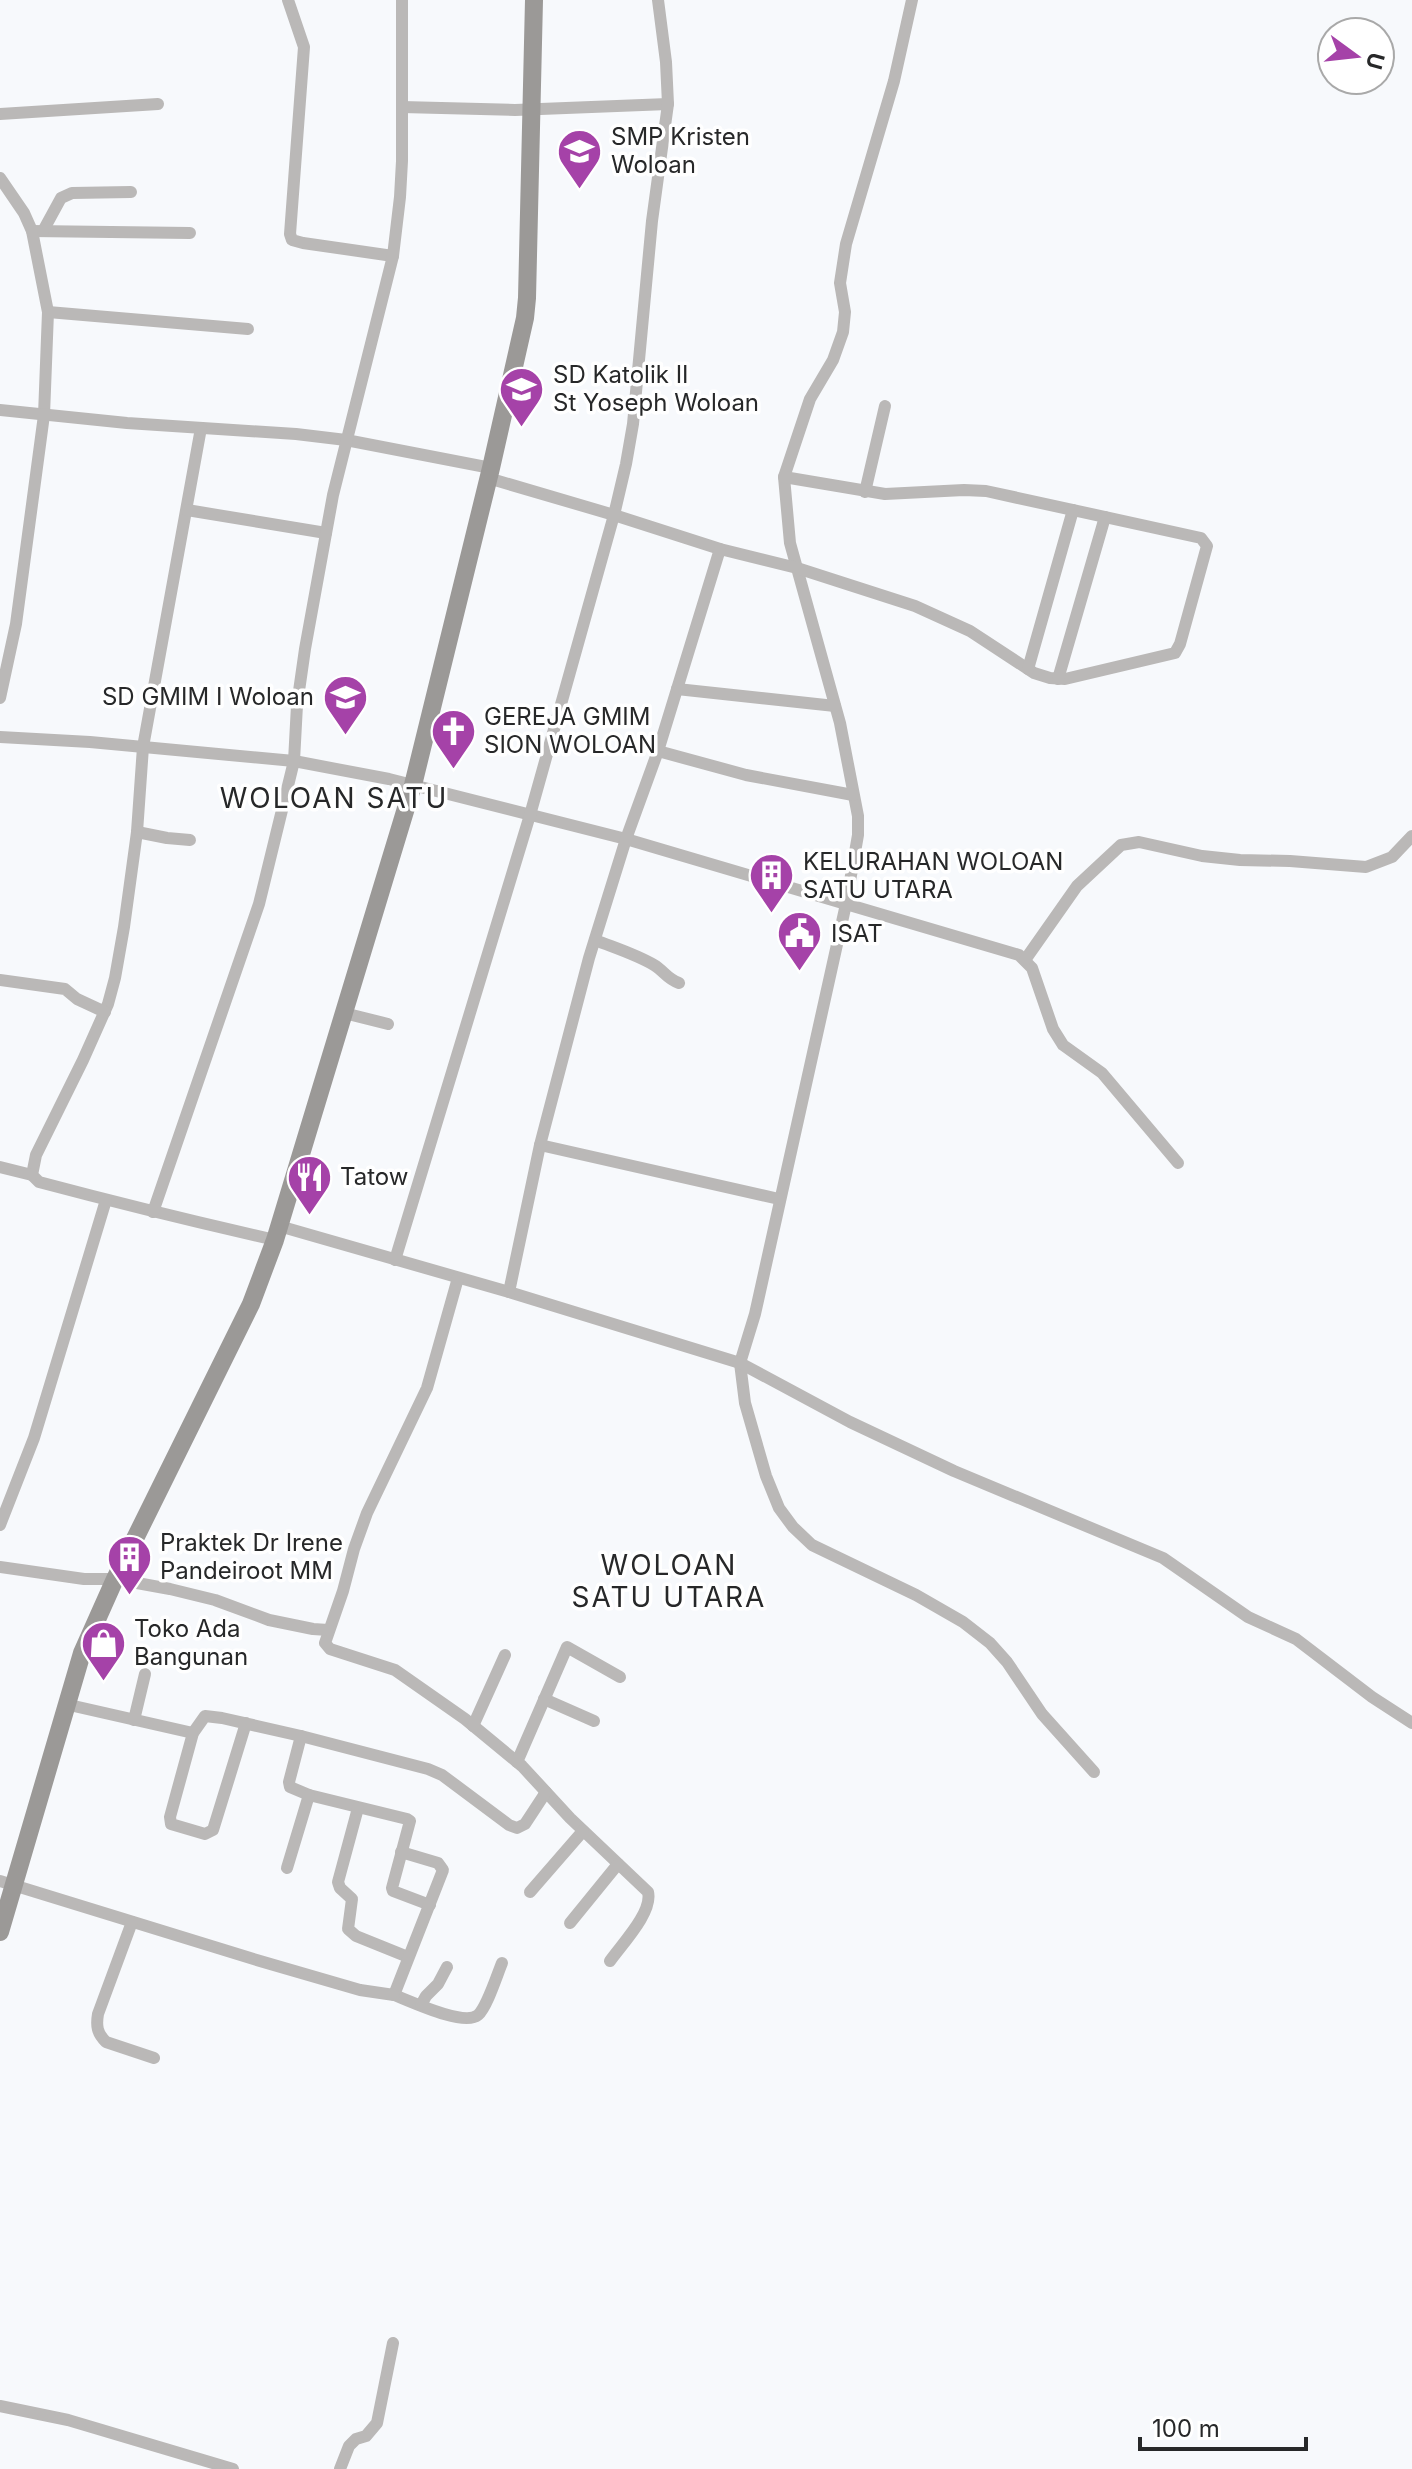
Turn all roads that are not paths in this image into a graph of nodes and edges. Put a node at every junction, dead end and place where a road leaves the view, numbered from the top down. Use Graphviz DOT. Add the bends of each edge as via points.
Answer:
graph roads {
  1 [pos="288,0"];
  2 [pos="402,0"];
  3 [pos="534,0"];
  4 [pos="658,0"];
  5 [pos="912,0"];
  6 [pos="158,104"];
  7 [pos="668,104"];
  8 [pos="402,107"];
  9 [pos="531,109"];
  10 [pos="0,114"];
  11 [pos="0,178"];
  12 [pos="131,192"];
  13 [pos="38,231"];
  14 [pos="190,233"];
  15 [pos="393,256"];
  16 [pos="48,312"];
  17 [pos="248,329"];
  18 [pos="885,406"];
  19 [pos="0,410"];
  20 [pos="44,415"];
  21 [pos="201,428"];
  22 [pos="346,440"];
  23 [pos="490,473"];
  24 [pos="784,477"];
  25 [pos="865,492"];
  26 [pos="187,510"];
  27 [pos="1073,510"];
  28 [pos="614,515"];
  29 [pos="1105,517"];
  30 [pos="326,533"];
  31 [pos="720,549"];
  32 [pos="797,568"];
  33 [pos="5,652"];
  34 [pos="1028,669"];
  35 [pos="1058,679"];
  36 [pos="677,689"];
  37 [pos="0,698"];
  38 [pos="835,706"];
  39 [pos="0,737"];
  40 [pos="143,747"];
  41 [pos="658,751"];
  42 [pos="294,761"];
  43 [pos="413,785"];
  44 [pos="853,795"];
  45 [pos="530,815"];
  46 [pos="137,832"];
  47 [pos="1412,836"];
  48 [pos="626,839"];
  49 [pos="190,840"];
  50 [pos="846,904"];
  51 [pos="595,940"];
  52 [pos="1025,960"];
  53 [pos="0,980"];
  54 [pos="679,983"];
  55 [pos="105,1012"];
  56 [pos="344,1013"];
  57 [pos="388,1024"];
  58 [pos="540,1145"];
  59 [pos="1178,1163"];
  60 [pos="0,1167"];
  61 [pos="32,1175"];
  62 [pos="779,1199"];
  63 [pos="106,1200"];
  64 [pos="153,1212"];
  65 [pos="277,1233"];
  66 [pos="395,1260"];
  67 [pos="458,1278"];
  68 [pos="509,1292"];
  69 [pos="740,1363"];
  70 [pos="0,1525"];
  71 [pos="0,1567"];
  72 [pos="115,1579"];
  73 [pos="328,1630"];
  74 [pos="505,1655"];
  75 [pos="145,1674"];
  76 [pos="620,1677"];
  77 [pos="544,1699"];
  78 [pos="65,1704"];
  79 [pos="134,1720"];
  80 [pos="594,1721"];
  81 [pos="246,1723"];
  82 [pos="1412,1723"];
  83 [pos="473,1726"];
  84 [pos="193,1733"];
  85 [pos="301,1736"];
  86 [pos="517,1762"];
  87 [pos="1094,1772"];
  88 [pos="546,1792"];
  89 [pos="309,1795"];
  90 [pos="358,1808"];
  91 [pos="583,1831"];
  92 [pos="401,1852"];
  93 [pos="618,1864"];
  94 [pos="287,1868"];
  95 [pos="7,1883"];
  96 [pos="530,1892"];
  97 [pos="430,1905"];
  98 [pos="132,1922"];
  99 [pos="570,1923"];
  100 [pos="0,1932"];
  101 [pos="408,1957"];
  102 [pos="610,1961"];
  103 [pos="502,1963"];
  104 [pos="447,1967"];
  105 [pos="394,1995"];
  106 [pos="421,2005"];
  107 [pos="154,2058"];
  108 [pos="393,2343"];
  109 [pos="0,2406"];
  110 [pos="233,2469"];
  111 [pos="340,2469"];
  1 -- 15 [label="street" via="304,47 292,240"];
  2 -- 8 [label="street"];
  3 -- 9 [label="main road"];
  4 -- 7 [label="street"];
  5 -- 24 [label="street" via="846,244 840,283 843,332 810,399"];
  6 -- 10 [label="street"];
  7 -- 9 [label="street"];
  7 -- 28 [label="street" via="633,424"];
  8 -- 9 [label="street"];
  8 -- 15 [label="street"];
  9 -- 23 [label="main road" via="527,298"];
  11 -- 13 [label="street"];
  12 -- 13 [label="street" via="72,193 61,198"];
  13 -- 14 [label="street"];
  13 -- 16 [label="street"];
  15 -- 22 [label="street"];
  16 -- 17 [label="street"];
  16 -- 20 [label="street"];
  18 -- 25 [label="street"];
  19 -- 20 [label="street"];
  20 -- 21 [label="street"];
  20 -- 33 [label="street" via="18,612"];
  21 -- 22 [label="street"];
  21 -- 26 [label="street"];
  22 -- 23 [label="street"];
  22 -- 30 [label="street"];
  23 -- 28 [label="street"];
  23 -- 43 [label="main road"];
  24 -- 25 [label="street"];
  24 -- 32 [label="street"];
  25 -- 27 [label="street" via="986,491"];
  26 -- 30 [label="street"];
  26 -- 40 [label="street"];
  27 -- 29 [label="street"];
  27 -- 34 [label="street"];
  28 -- 31 [label="street"];
  28 -- 45 [label="street"];
  29 -- 35 [label="street"];
  29 -- 35 [label="street" via="1206,542 1184,632 1175,653"];
  30 -- 42 [label="street" via="297,705"];
  31 -- 32 [label="street"];
  31 -- 36 [label="street"];
  32 -- 34 [label="street" via="945,619"];
  32 -- 38 [label="street"];
  33 -- 37 [label="street"];
  34 -- 35 [label="street"];
  36 -- 38 [label="street"];
  36 -- 41 [label="street"];
  38 -- 44 [label="street"];
  39 -- 40 [label="street"];
  40 -- 42 [label="street"];
  40 -- 46 [label="street"];
  41 -- 44 [label="street" via="746,775"];
  41 -- 48 [label="street"];
  42 -- 43 [label="street"];
  42 -- 64 [label="street" via="259,904"];
  43 -- 45 [label="street"];
  43 -- 56 [label="main road"];
  44 -- 50 [label="street" via="858,835"];
  45 -- 48 [label="street"];
  45 -- 66 [label="street"];
  46 -- 49 [label="street"];
  46 -- 55 [label="street" via="119,957"];
  47 -- 52 [label="street" via="1392,857 1366,867 1227,859 1139,842 1121,845 1077,886"];
  48 -- 50 [label="street"];
  48 -- 51 [label="street"];
  50 -- 52 [label="street"];
  50 -- 62 [label="street"];
  51 -- 54 [label="street" via="643,960"];
  51 -- 58 [label="street"];
  52 -- 59 [label="street" via="1063,1045 1102,1073"];
  53 -- 55 [label="street" via="65,989"];
  55 -- 61 [label="street" via="36,1155"];
  56 -- 57 [label="street"];
  56 -- 65 [label="main road"];
  58 -- 62 [label="street"];
  58 -- 68 [label="street"];
  60 -- 61 [label="street"];
  61 -- 63 [label="street" via="39,1182"];
  62 -- 69 [label="street"];
  63 -- 64 [label="street"];
  63 -- 70 [label="street" via="34,1438"];
  64 -- 65 [label="street"];
  65 -- 66 [label="street"];
  65 -- 72 [label="main road" via="251,1304"];
  66 -- 67 [label="street"];
  67 -- 68 [label="street"];
  67 -- 73 [label="street" via="427,1388 367,1513"];
  68 -- 69 [label="street"];
  69 -- 82 [label="street" via="941,1465 1163,1558 1248,1617 1296,1639"];
  69 -- 87 [label="street" via="745,1403 766,1476 793,1527 812,1545 916,1595 990,1643 1042,1714"];
  71 -- 72 [label="street"];
  72 -- 73 [label="street" via="215,1600 289,1625"];
  72 -- 78 [label="main road"];
  73 -- 83 [label="street" via="325,1643 330,1649 395,1670"];
  74 -- 83 [label="street"];
  75 -- 79 [label="street"];
  76 -- 77 [label="street" via="567,1647"];
  77 -- 80 [label="street"];
  77 -- 86 [label="street"];
  78 -- 79 [label="street"];
  78 -- 95 [label="main road"];
  79 -- 84 [label="street"];
  81 -- 84 [label="street" via="205,1716"];
  81 -- 84 [label="street" via="213,1830 207,1834 169,1821"];
  81 -- 85 [label="street"];
  83 -- 86 [label="street"];
  85 -- 88 [label="street" via="428,1769 517,1828"];
  85 -- 89 [label="street" via="290,1785"];
  86 -- 88 [label="street"];
  88 -- 91 [label="street"];
  89 -- 90 [label="street"];
  89 -- 94 [label="street"];
  90 -- 92 [label="street" via="410,1821"];
  90 -- 101 [label="street" via="338,1882 352,1899 348,1929"];
  91 -- 93 [label="street"];
  91 -- 96 [label="street"];
  92 -- 97 [label="street" via="393,1891"];
  92 -- 97 [label="street" via="443,1868"];
  93 -- 99 [label="street"];
  93 -- 102 [label="street" via="650,1900"];
  95 -- 98 [label="street"];
  95 -- 100 [label="main road"];
  97 -- 101 [label="street"];
  98 -- 105 [label="street" via="360,1990"];
  98 -- 107 [label="street" via="96,2027 106,2042"];
  101 -- 105 [label="street"];
  103 -- 106 [label="street" via="477,2016 453,2016"];
  104 -- 106 [label="street"];
  105 -- 106 [label="street"];
  108 -- 111 [label="street" via="377,2423 349,2446"];
  109 -- 110 [label="street" via="68,2420"];
}
